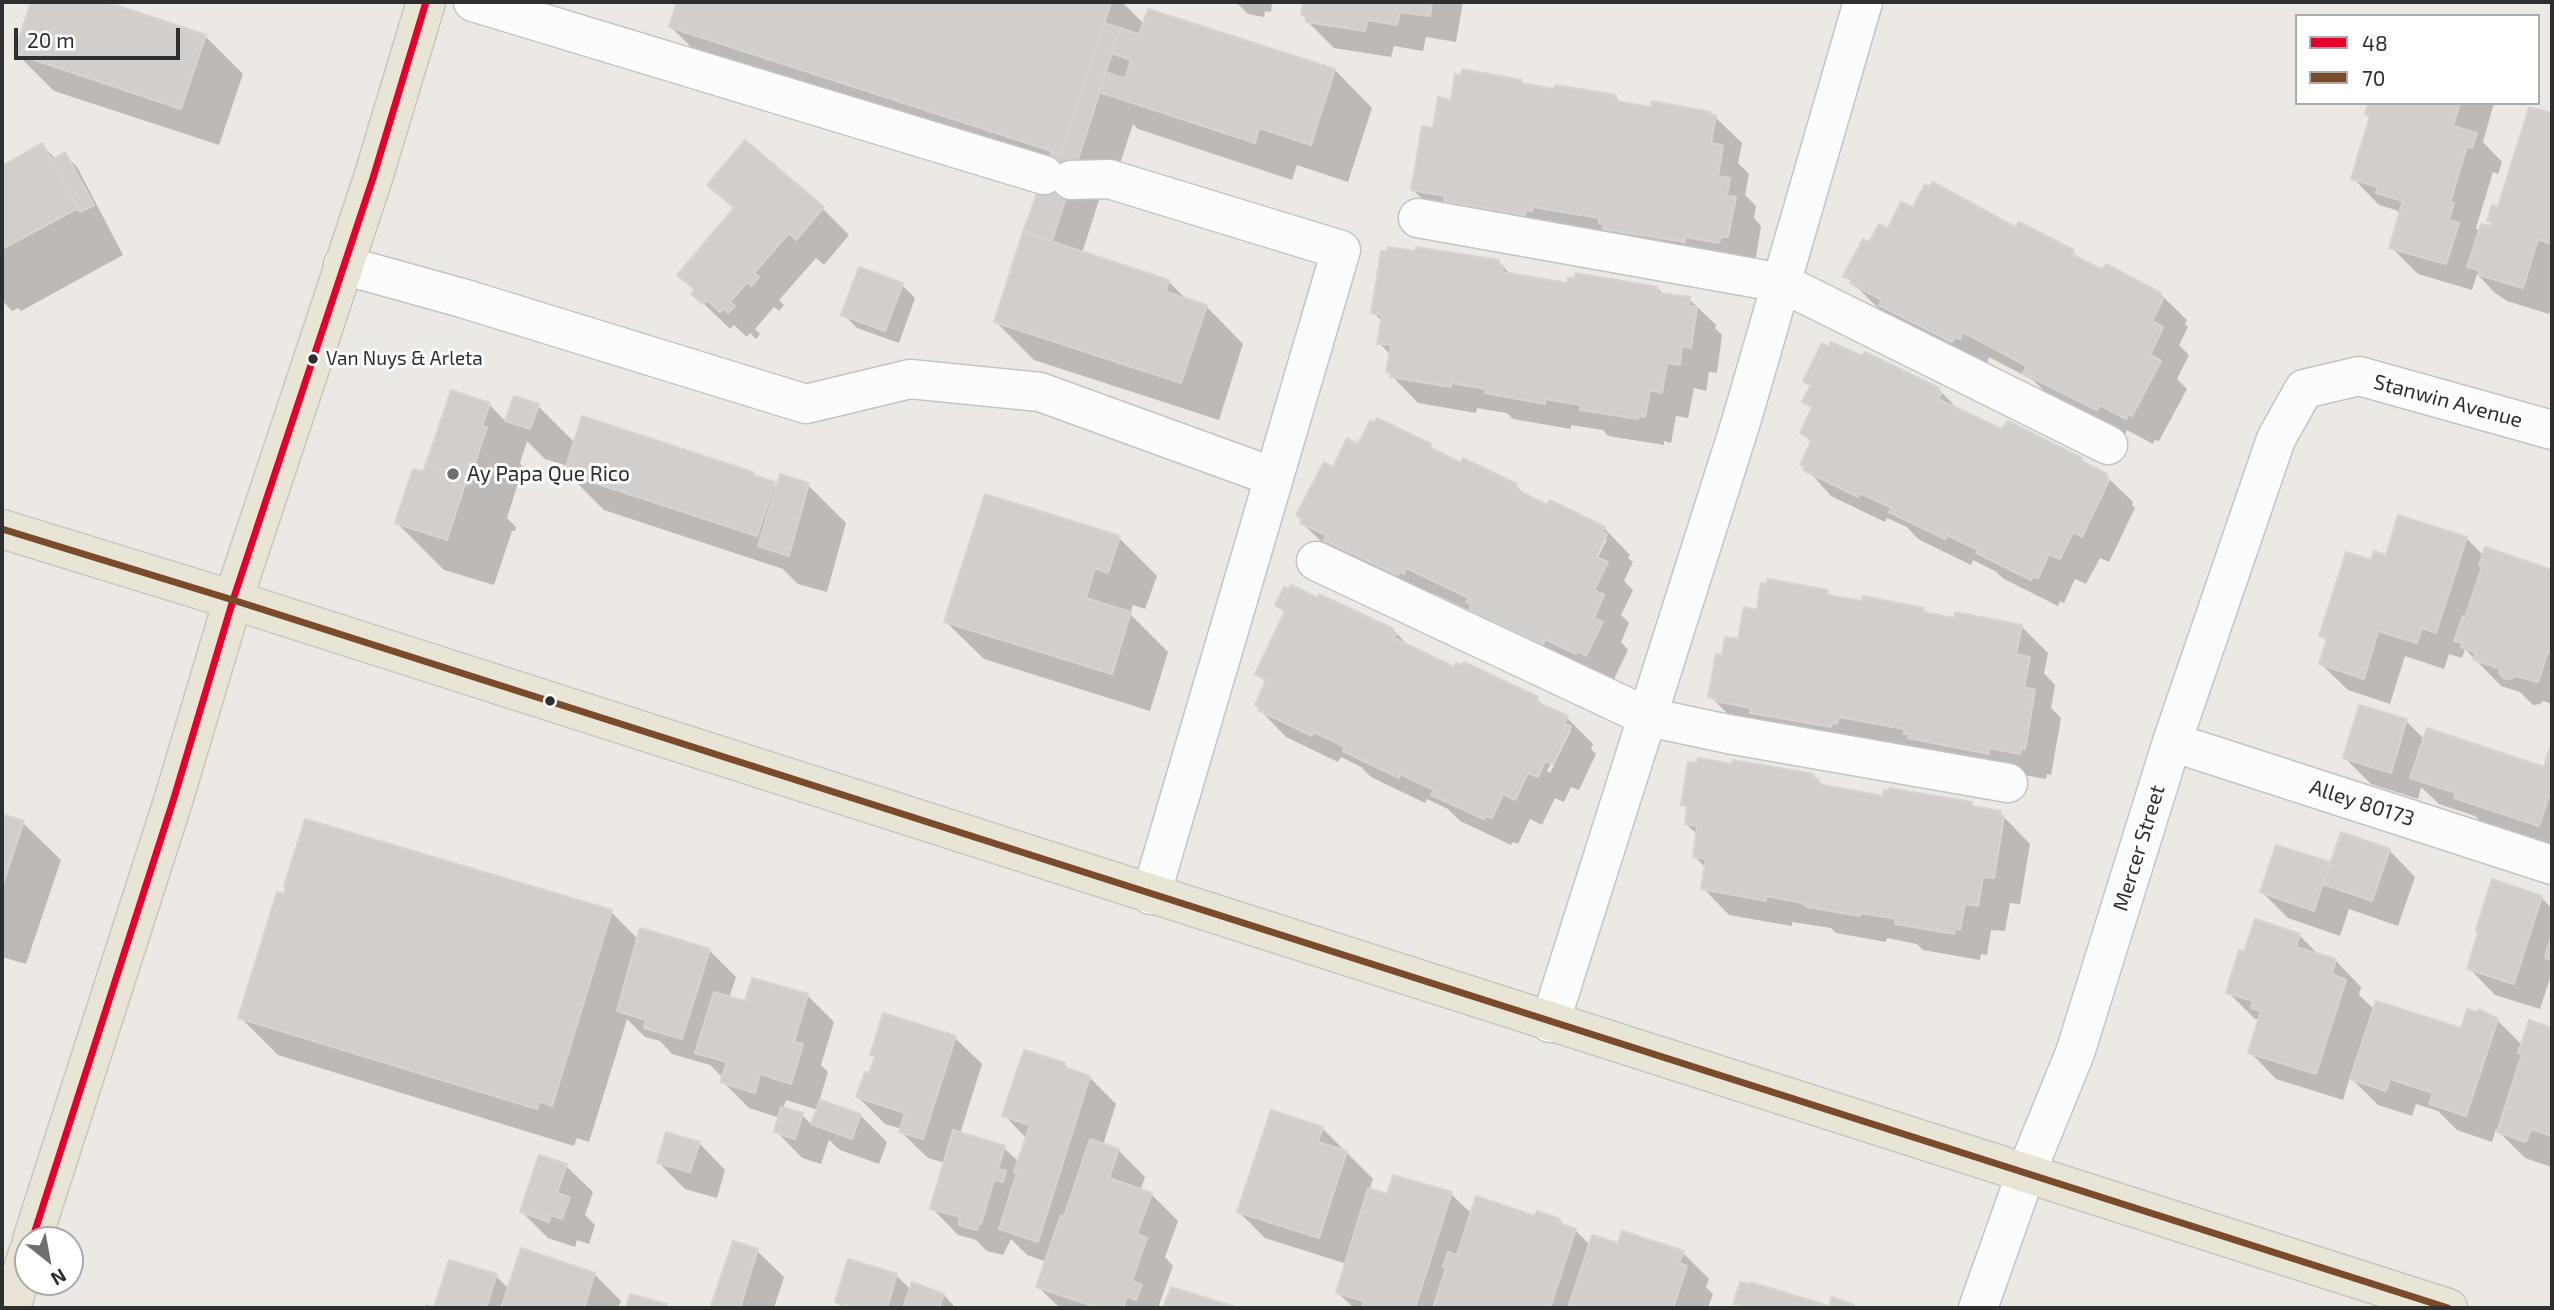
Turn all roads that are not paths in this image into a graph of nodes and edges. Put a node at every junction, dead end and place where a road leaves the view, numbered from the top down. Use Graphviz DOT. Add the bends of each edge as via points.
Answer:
graph roads {
  1 [pos="426,2"];
  2 [pos="473,2"];
  3 [pos="1863,2"];
  4 [pos="1418,218"];
  5 [pos="343,265"];
  6 [pos="1782,283"];
  7 [pos="2304,389"];
  8 [pos="2552,430"];
  9 [pos="2108,445"];
  10 [pos="1274,477"];
  11 [pos="2,529"];
  12 [pos="1316,561"];
  13 [pos="233,600"];
  14 [pos="1648,717"];
  15 [pos="2172,742"];
  16 [pos="2008,783"];
  17 [pos="2552,865"];
  18 [pos="1152,895"];
  19 [pos="1550,1023"];
  20 [pos="2026,1173"];
  21 [pos="36,1226"];
  22 [pos="1978,1308"];
  23 [pos="2448,1308"];
  1 -- 5 [label="main road"];
  2 -- 10 [label="street" via="1057,177 1109,178 1341,250"];
  3 -- 6 [label="street"];
  4 -- 6 [label="street"];
  5 -- 10 [label="street" via="806,404 910,379 1040,392"];
  5 -- 13 [label="main road"];
  6 -- 9 [label="street"];
  6 -- 14 [label="street"];
  7 -- 8 [label="street, Stanwin Avenue" via="2359,376"];
  7 -- 15 [label="street, Mercer Street" via="2276,439"];
  10 -- 18 [label="street"];
  11 -- 13 [label="main road"];
  12 -- 14 [label="street"];
  13 -- 18 [label="main road"];
  13 -- 21 [label="main road"];
  14 -- 16 [label="street"];
  14 -- 19 [label="street"];
  15 -- 17 [label="street, Alley 80173"];
  15 -- 20 [label="street, Mercer Street" via="2075,1053"];
  18 -- 19 [label="main road"];
  19 -- 20 [label="main road"];
  20 -- 22 [label="street, Mercer Street"];
  20 -- 23 [label="main road"];
}
